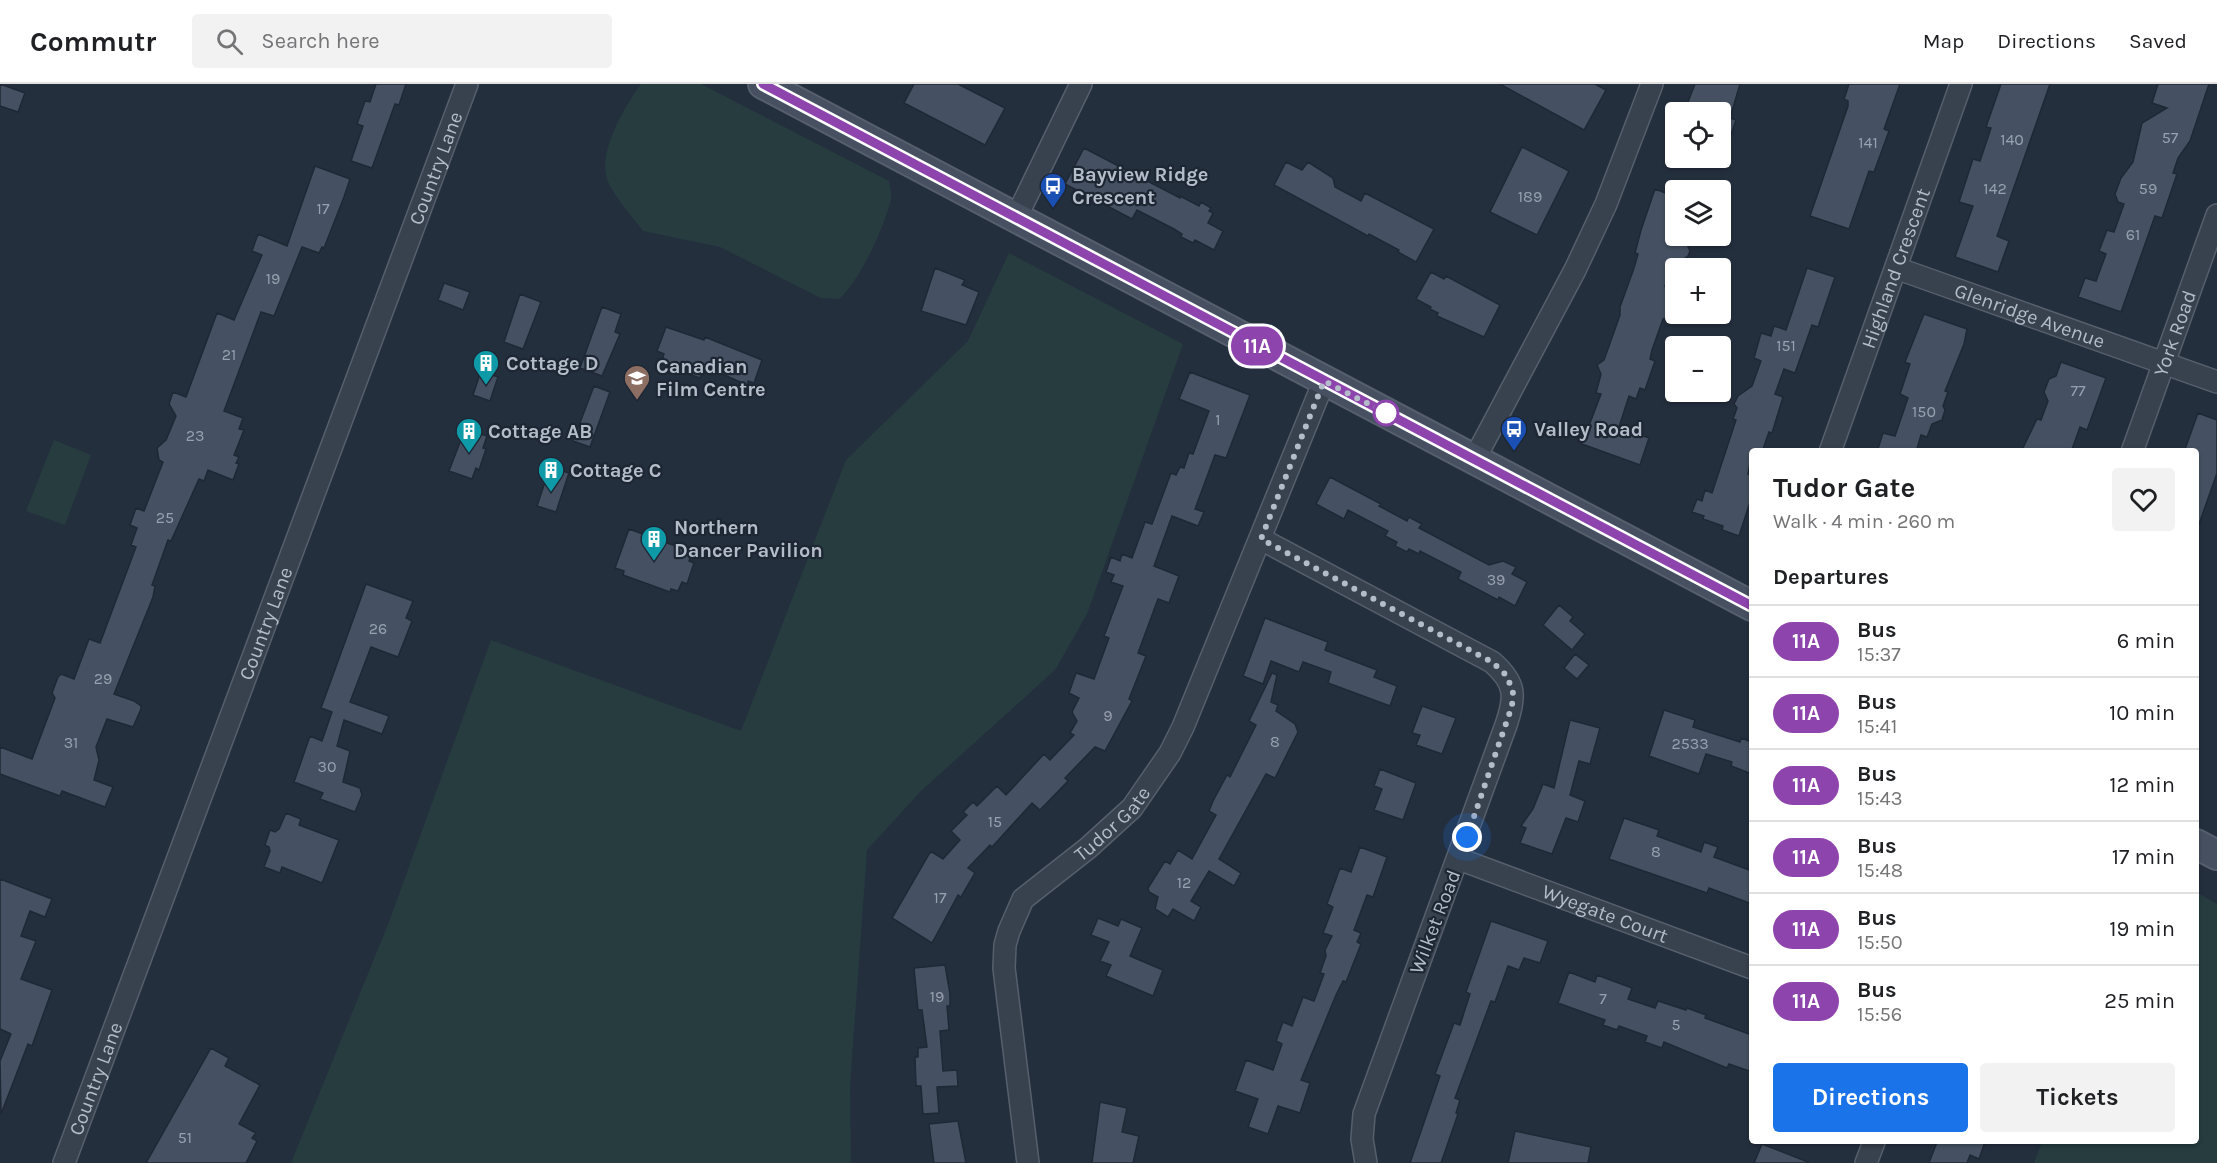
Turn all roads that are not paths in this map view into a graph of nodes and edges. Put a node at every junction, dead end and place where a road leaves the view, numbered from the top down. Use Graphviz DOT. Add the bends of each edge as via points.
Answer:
graph roads {
  1 [pos="467,84"];
  2 [pos="763,84"];
  3 [pos="1081,84"];
  4 [pos="1652,84"];
  5 [pos="1961,84"];
  6 [pos="2217,215"];
  7 [pos="1016,218"];
  8 [pos="1896,268"];
  9 [pos="2164,363"];
  10 [pos="1324,381"];
  11 [pos="2217,382"];
  12 [pos="1831,448"];
  13 [pos="2133,448"];
  14 [pos="1474,460"];
  15 [pos="1261,539"];
  16 [pos="1749,604"];
  17 [pos="2199,846"];
  18 [pos="2217,855"];
  19 [pos="1459,859"];
  20 [pos="1749,967"];
  21 [pos="1873,1144"];
  22 [pos="64,1163"];
  23 [pos="1028,1163"];
  24 [pos="1366,1163"];
  25 [pos="1866,1163"];
  1 -- 22 [label="street, Country Lane"];
  2 -- 7 [label="main road"];
  3 -- 7 [label="street"];
  4 -- 14 [label="street" via="1580,261"];
  5 -- 8 [label="street, Highland Crescent"];
  6 -- 9 [label="street, York Road"];
  7 -- 10 [label="main road"];
  8 -- 9 [label="street, Glenridge Avenue"];
  8 -- 12 [label="street, Highland Crescent"];
  9 -- 11 [label="street, Glenridge Avenue"];
  9 -- 13 [label="street, York Road"];
  10 -- 14 [label="main road"];
  10 -- 15 [label="street, Tudor Gate"];
  14 -- 16 [label="main road"];
  15 -- 19 [label="street, Wilket Road" via="1471,650 1506,675 1513,691 1512,706"];
  15 -- 23 [label="street, Tudor Gate" via="1184,727 1151,783 1109,830 1023,899 1014,915 1005,945 1004,968"];
  17 -- 18 [label="main road"];
  19 -- 20 [label="street, Wyegate Court"];
  19 -- 24 [label="street, Wilket Road" via="1364,1114 1362,1139"];
  21 -- 25 [label="street"];
}
